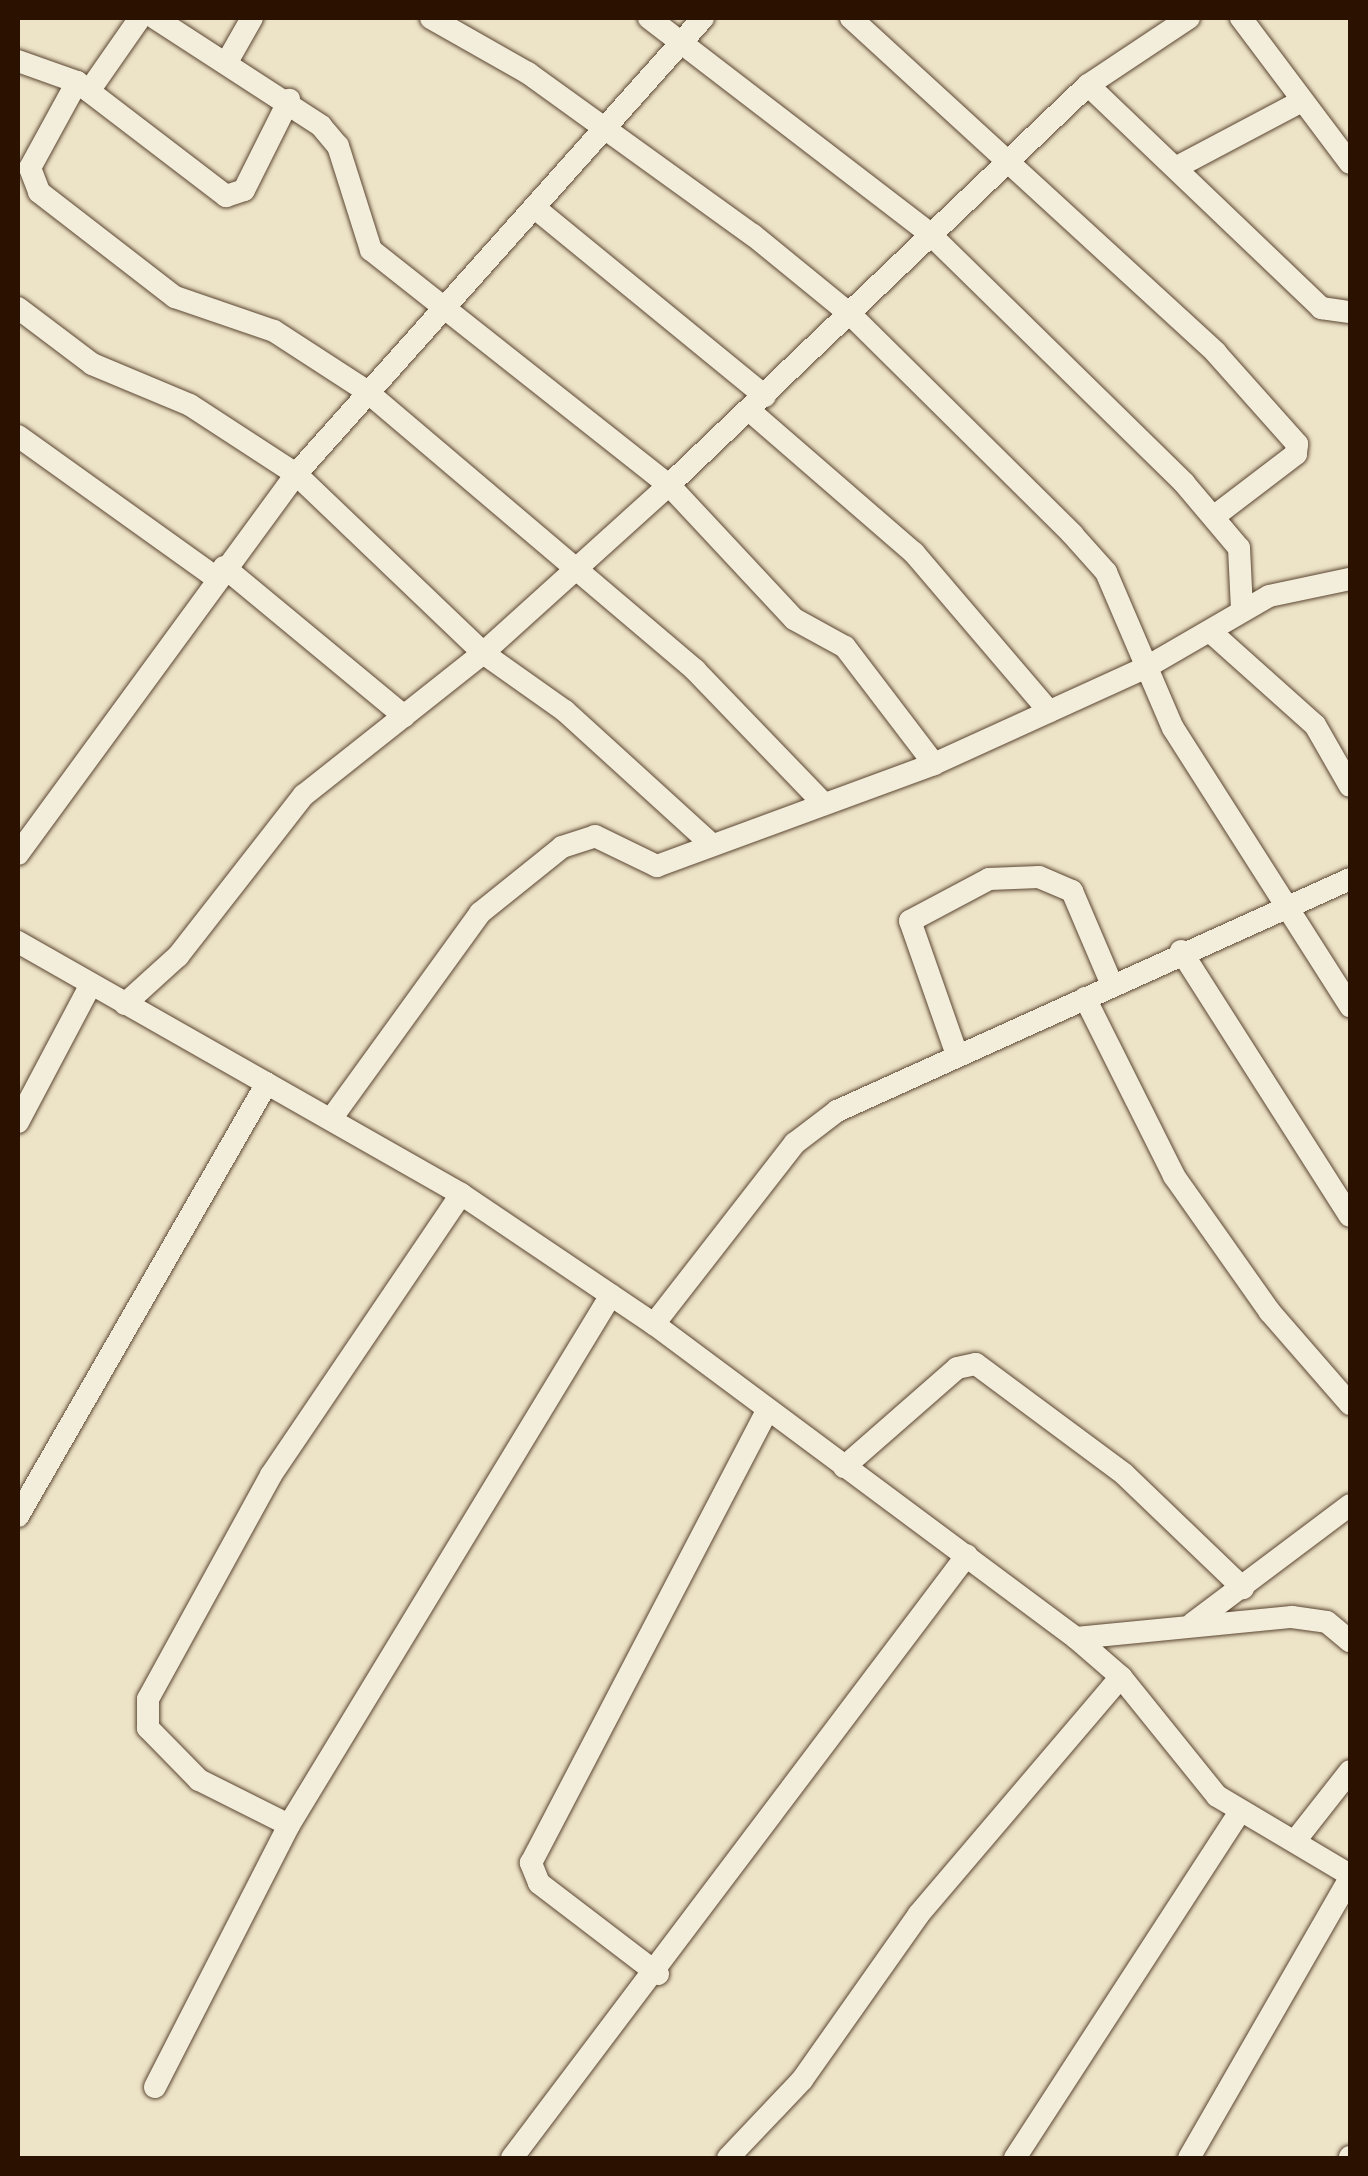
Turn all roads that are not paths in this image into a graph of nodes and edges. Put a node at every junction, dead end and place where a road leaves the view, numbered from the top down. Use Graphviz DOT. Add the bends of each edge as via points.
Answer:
graph roads {
  1 [pos="140,18"];
  2 [pos="155,18"];
  3 [pos="252,18"];
  4 [pos="431,18"];
  5 [pos="649,18"];
  6 [pos="703,18"];
  7 [pos="851,18"];
  8 [pos="1189,18"];
  9 [pos="1241,18"];
  10 [pos="681,40"];
  11 [pos="18,61"];
  12 [pos="227,62"];
  13 [pos="1088,85"];
  14 [pos="83,86"];
  15 [pos="289,100"];
  16 [pos="1302,101"];
  17 [pos="605,132"];
  18 [pos="1012,161"];
  19 [pos="1350,162"];
  20 [pos="1179,166"];
  21 [pos="534,208"];
  22 [pos="930,234"];
  23 [pos="445,304"];
  24 [pos="18,308"];
  25 [pos="1350,312"];
  26 [pos="850,314"];
  27 [pos="365,390"];
  28 [pos="758,403"];
  29 [pos="18,436"];
  30 [pos="296,474"];
  31 [pos="669,485"];
  32 [pos="1216,515"];
  33 [pos="575,570"];
  34 [pos="220,572"];
  35 [pos="1350,580"];
  36 [pos="1242,610"];
  37 [pos="1212,633"];
  38 [pos="483,653"];
  39 [pos="1145,668"];
  40 [pos="1049,711"];
  41 [pos="404,716"];
  42 [pos="934,764"];
  43 [pos="1350,786"];
  44 [pos="824,803"];
  45 [pos="710,843"];
  46 [pos="18,854"];
  47 [pos="1350,878"];
  48 [pos="1285,904"];
  49 [pos="18,942"];
  50 [pos="1181,951"];
  51 [pos="90,984"];
  52 [pos="1112,985"];
  53 [pos="1086,998"];
  54 [pos="125,1004"];
  55 [pos="1350,1006"];
  56 [pos="956,1052"];
  57 [pos="268,1083"];
  58 [pos="331,1119"];
  59 [pos="18,1122"];
  60 [pos="461,1194"];
  61 [pos="1350,1216"];
  62 [pos="611,1295"];
  63 [pos="654,1324"];
  64 [pos="1350,1404"];
  65 [pos="766,1413"];
  66 [pos="844,1467"];
  67 [pos="1350,1505"];
  68 [pos="18,1516"];
  69 [pos="966,1555"];
  70 [pos="1243,1588"];
  71 [pos="1190,1625"];
  72 [pos="1076,1638"];
  73 [pos="1350,1641"];
  74 [pos="1120,1676"];
  75 [pos="1350,1772"];
  76 [pos="1240,1812"];
  77 [pos="289,1825"];
  78 [pos="1295,1841"];
  79 [pos="1350,1876"];
  80 [pos="658,1974"];
  81 [pos="155,2087"];
  82 [pos="512,2158"];
  83 [pos="728,2158"];
  84 [pos="1015,2158"];
  85 [pos="1189,2158"];
  1 -- 14 [label="street"];
  2 -- 12 [label="street"];
  3 -- 12 [label="street"];
  4 -- 17 [label="street" via="528,72"];
  5 -- 10 [label="street"];
  6 -- 10 [label="street"];
  7 -- 18 [label="street"];
  8 -- 13 [label="street"];
  9 -- 16 [label="street"];
  10 -- 17 [label="street"];
  10 -- 22 [label="street"];
  11 -- 14 [label="street"];
  12 -- 15 [label="street"];
  13 -- 18 [label="street"];
  13 -- 20 [label="street"];
  14 -- 15 [label="street" via="226,196 244,190"];
  14 -- 27 [label="street" via="30,168 39,192 175,297 274,331"];
  15 -- 23 [label="street" via="338,146 371,250"];
  16 -- 19 [label="street"];
  16 -- 20 [label="street"];
  17 -- 21 [label="street"];
  17 -- 26 [label="street"];
  18 -- 22 [label="street"];
  18 -- 32 [label="street" via="1216,353 1297,444 1296,454"];
  20 -- 25 [label="street" via="1322,308"];
  21 -- 23 [label="street"];
  21 -- 28 [label="street"];
  22 -- 26 [label="street"];
  22 -- 32 [label="street"];
  23 -- 27 [label="street"];
  23 -- 31 [label="street"];
  24 -- 30 [label="street" via="92,364 190,405"];
  26 -- 28 [label="street"];
  26 -- 39 [label="street" via="1106,572"];
  27 -- 30 [label="street"];
  27 -- 33 [label="street"];
  28 -- 31 [label="street"];
  28 -- 40 [label="street" via="914,552"];
  29 -- 34 [label="street"];
  30 -- 34 [label="street"];
  30 -- 38 [label="street"];
  31 -- 33 [label="street"];
  31 -- 42 [label="street" via="794,619 845,647"];
  32 -- 36 [label="street" via="1239,548"];
  33 -- 38 [label="street"];
  33 -- 44 [label="street" via="757,727"];
  34 -- 41 [label="street"];
  34 -- 46 [label="street"];
  35 -- 36 [label="street"];
  36 -- 37 [label="street"];
  37 -- 39 [label="street"];
  37 -- 43 [label="street" via="1315,725"];
  38 -- 41 [label="street"];
  38 -- 45 [label="street" via="565,711"];
  39 -- 40 [label="street"];
  39 -- 48 [label="street"];
  40 -- 42 [label="street"];
  41 -- 54 [label="street" via="273,824 178,956"];
  42 -- 44 [label="street"];
  44 -- 45 [label="street"];
  45 -- 58 [label="street" via="657,866 584,837 541,860 480,912"];
  47 -- 48 [label="street"];
  48 -- 50 [label="street"];
  48 -- 55 [label="street"];
  49 -- 51 [label="street"];
  50 -- 52 [label="street"];
  50 -- 61 [label="street"];
  51 -- 54 [label="street"];
  51 -- 59 [label="street"];
  52 -- 53 [label="street"];
  52 -- 56 [label="street" via="1072,891 1040,877 989,879 910,920"];
  53 -- 56 [label="street"];
  53 -- 64 [label="street" via="1174,1176 1270,1312"];
  54 -- 57 [label="street"];
  56 -- 63 [label="street" via="813,1126"];
  57 -- 58 [label="street"];
  57 -- 68 [label="street"];
  58 -- 60 [label="street"];
  60 -- 62 [label="street"];
  60 -- 77 [label="street" via="271,1476 148,1698 148,1728 199,1780"];
  62 -- 63 [label="street"];
  62 -- 77 [label="street"];
  63 -- 65 [label="street"];
  65 -- 66 [label="street"];
  65 -- 80 [label="street" via="530,1862 539,1883"];
  66 -- 69 [label="street"];
  66 -- 70 [label="street" via="957,1368 976,1364 1124,1474"];
  67 -- 70 [label="street"];
  69 -- 72 [label="street"];
  69 -- 80 [label="street"];
  70 -- 71 [label="street"];
  71 -- 72 [label="street"];
  71 -- 73 [label="street" via="1313,1617"];
  72 -- 74 [label="street"];
  74 -- 76 [label="street" via="1199,1779"];
  74 -- 83 [label="street" via="919,1914 802,2080"];
  75 -- 78 [label="street"];
  76 -- 78 [label="street"];
  76 -- 84 [label="street"];
  77 -- 81 [label="street"];
  78 -- 79 [label="street"];
  79 -- 85 [label="street"];
  80 -- 82 [label="street"];
}
